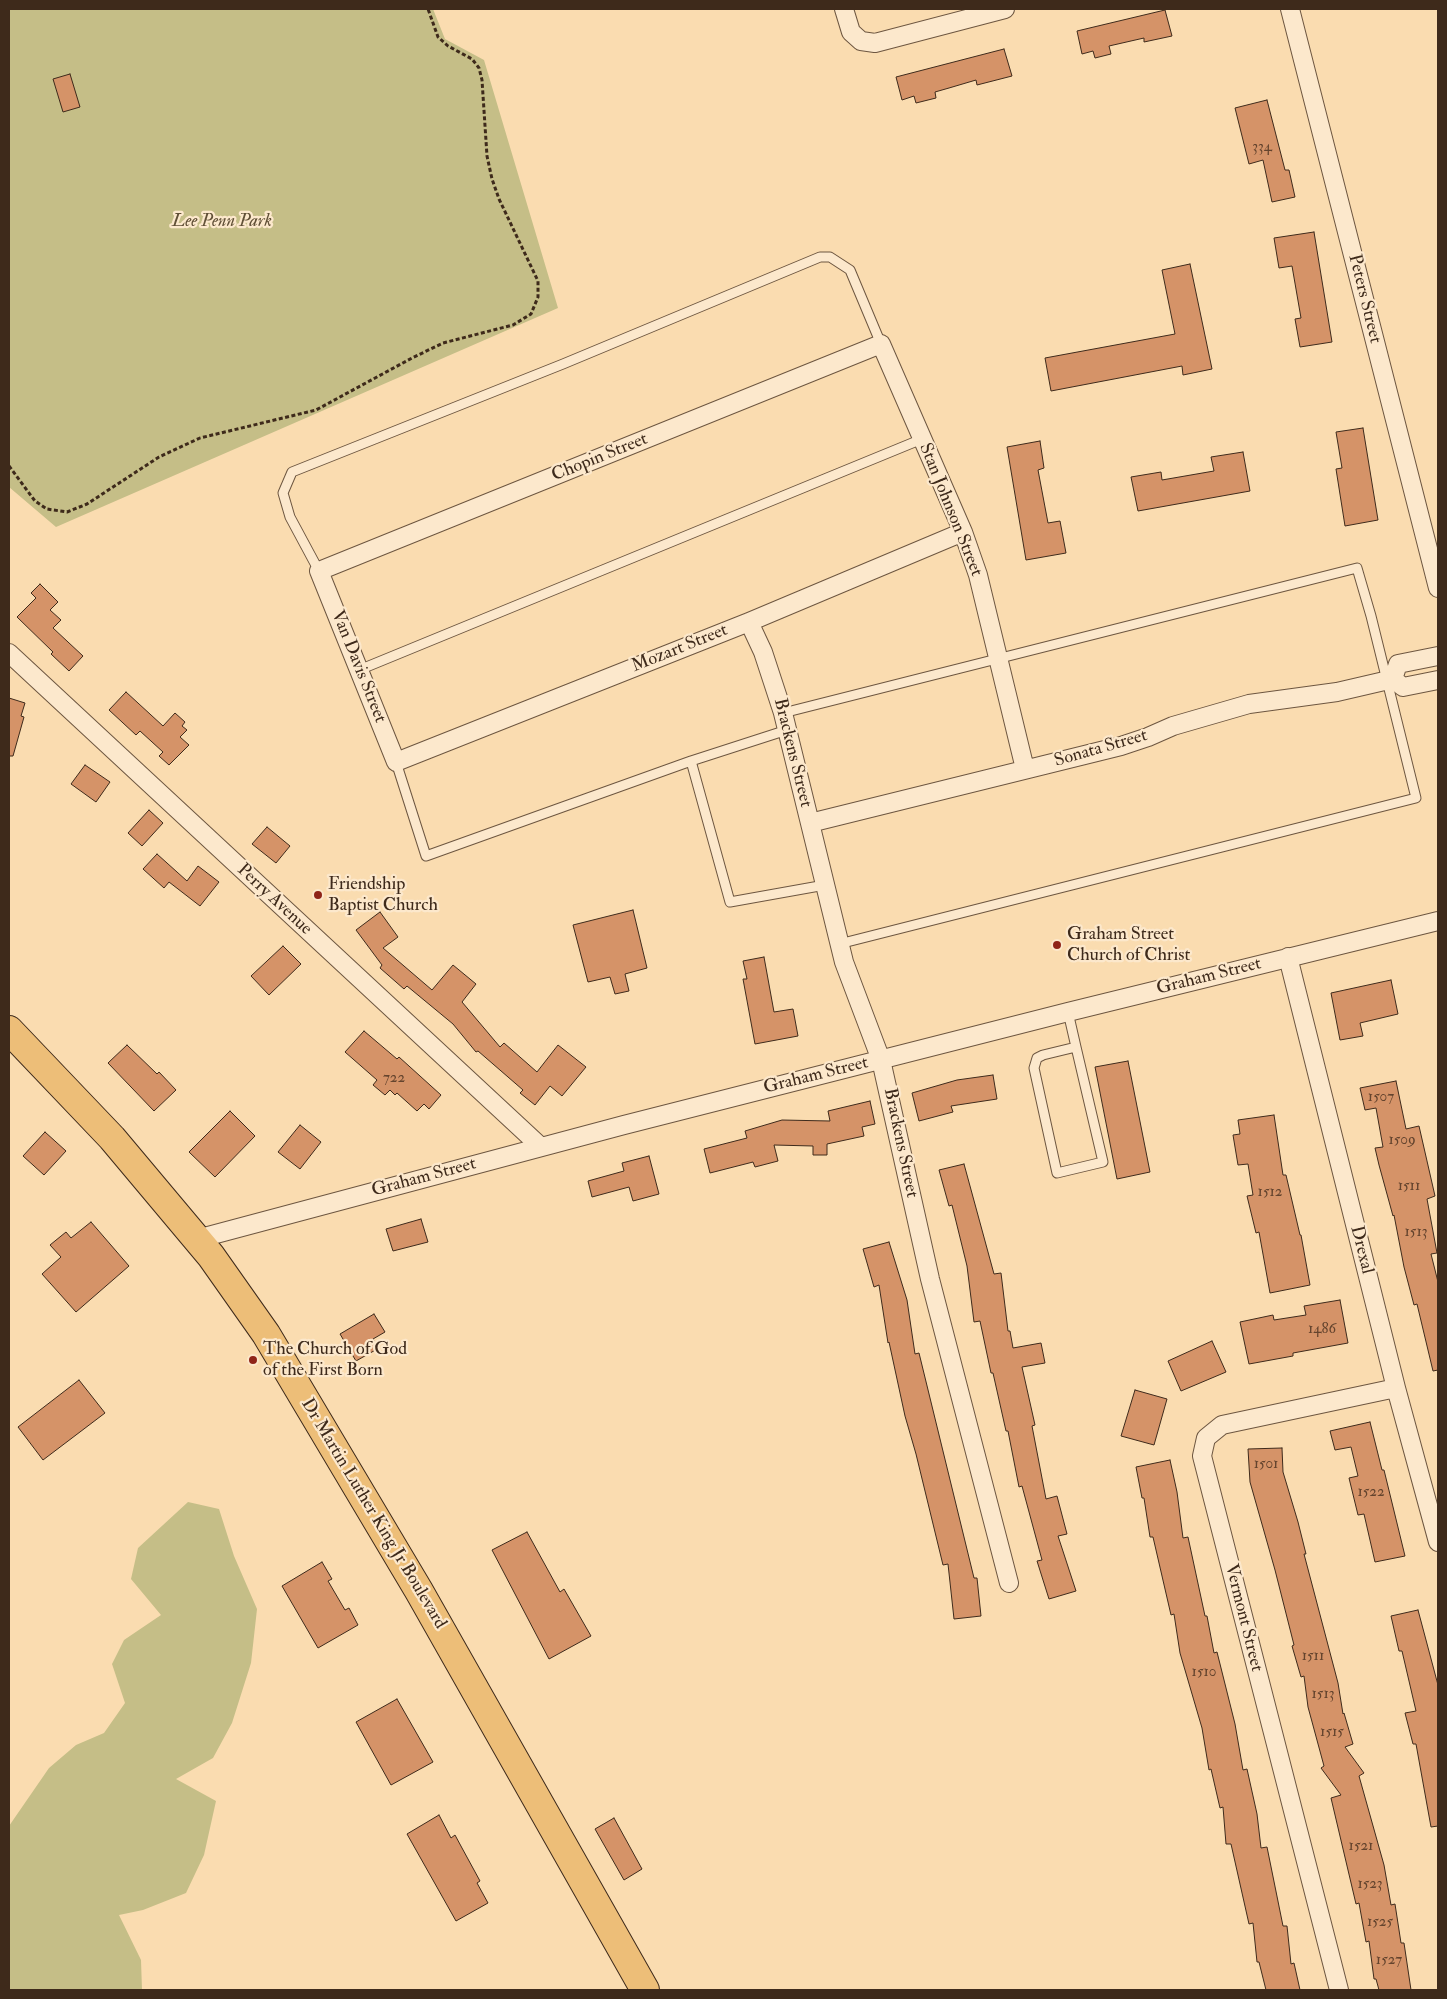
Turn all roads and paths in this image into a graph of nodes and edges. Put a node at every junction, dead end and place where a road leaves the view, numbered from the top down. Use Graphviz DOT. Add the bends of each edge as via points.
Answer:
graph roads {
  1 [pos="428,9"];
  2 [pos="844,9"];
  3 [pos="1005,9"];
  4 [pos="1290,9"];
  5 [pos="881,344"];
  6 [pos="922,439"];
  7 [pos="9,466"];
  8 [pos="962,532"];
  9 [pos="319,571"];
  10 [pos="1438,588"];
  11 [pos="749,622"];
  12 [pos="9,653"];
  13 [pos="1438,656"];
  14 [pos="998,658"];
  15 [pos="359,670"];
  16 [pos="1390,680"];
  17 [pos="1438,680"];
  18 [pos="785,721"];
  19 [pos="396,762"];
  20 [pos="692,762"];
  21 [pos="1025,770"];
  22 [pos="810,823"];
  23 [pos="824,885"];
  24 [pos="1438,921"];
  25 [pos="839,944"];
  26 [pos="1288,957"];
  27 [pos="1068,1012"];
  28 [pos="9,1030"];
  29 [pos="1076,1047"];
  30 [pos="881,1060"];
  31 [pos="541,1147"];
  32 [pos="197,1239"];
  33 [pos="1396,1388"];
  34 [pos="1438,1542"];
  35 [pos="1009,1583"];
  36 [pos="645,1990"];
  37 [pos="1339,1990"];
  1 -- 7 [label="path" via="438,37 472,59 479,68 492,179 538,281 538,297 531,314 513,325 443,343 316,410 200,438 159,457 87,504 67,512 47,509 35,501"];
  2 -- 3 [label="street" via="851,32 862,41 875,43"];
  4 -- 10 [label="street, Peters Street"];
  5 -- 6 [label="street, Stan Johnson Street"];
  5 -- 9 [label="street, Chopin Street"];
  5 -- 9 [label="lane" via="850,270 830,257 820,258 292,472 283,493 290,517"];
  6 -- 8 [label="street, Stan Johnson Street"];
  6 -- 15 [label="lane"];
  8 -- 11 [label="street, Mozart Street"];
  8 -- 14 [label="street, Stan Johnson Street" via="978,575"];
  9 -- 15 [label="street, Van Davis Street"];
  11 -- 18 [label="street, Brackens Street" via="763,652"];
  11 -- 19 [label="street, Mozart Street"];
  12 -- 31 [label="street, Perry Avenue"];
  13 -- 16 [label="street" via="1398,664"];
  14 -- 16 [label="lane" via="1357,568"];
  14 -- 18 [label="lane"];
  14 -- 21 [label="street, Stan Johnson Street"];
  15 -- 19 [label="street, Van Davis Street"];
  16 -- 17 [label="street, Sonata Street" via="1404,687"];
  16 -- 21 [label="street, Sonata Street" via="1337,692 1248,704 1173,726 1121,746"];
  16 -- 25 [label="lane" via="1416,798"];
  18 -- 20 [label="lane"];
  18 -- 22 [label="street, Brackens Street"];
  19 -- 20 [label="lane" via="426,856"];
  20 -- 23 [label="lane" via="730,902"];
  21 -- 22 [label="street, Sonata Street"];
  22 -- 23 [label="street, Brackens Street"];
  23 -- 25 [label="street, Brackens Street"];
  24 -- 26 [label="street, Graham Street"];
  25 -- 30 [label="street, Brackens Street"];
  26 -- 27 [label="street, Graham Street"];
  26 -- 33 [label="street, Drexal"];
  27 -- 29 [label="lane"];
  27 -- 30 [label="street, Graham Street"];
  28 -- 32 [label="main road, Dr Martin Luther King Jr Boulevard" via="112,1138"];
  29 -- 29 [label="lane" via="1043,1055 1037,1058 1034,1068 1057,1173 1103,1162"];
  30 -- 31 [label="street, Graham Street"];
  30 -- 35 [label="street, Brackens Street" via="930,1279"];
  31 -- 32 [label="street, Graham Street"];
  32 -- 36 [label="main road, Dr Martin Luther King Jr Boulevard" via="266,1334 424,1600"];
  33 -- 34 [label="street, Drexal"];
  33 -- 37 [label="street, Vermont Street" via="1222,1425 1206,1438 1202,1456"];
}
